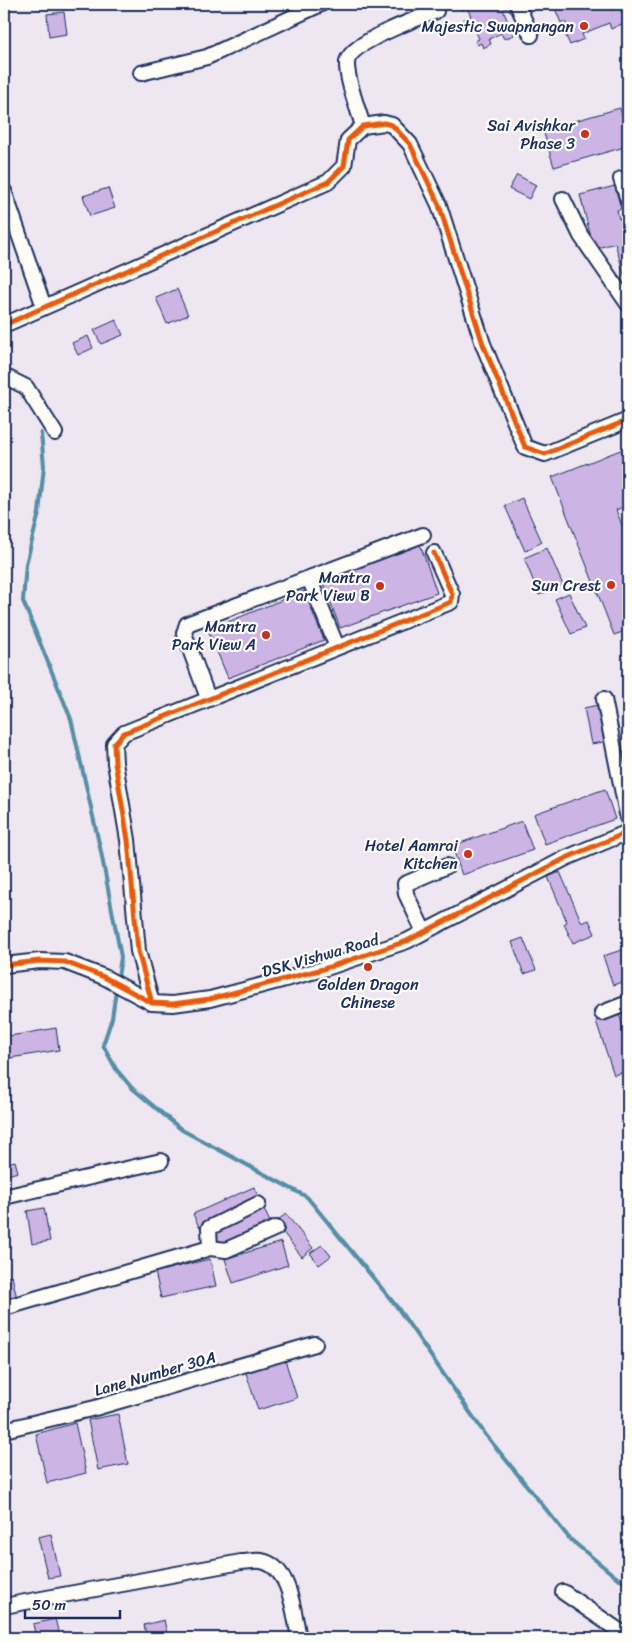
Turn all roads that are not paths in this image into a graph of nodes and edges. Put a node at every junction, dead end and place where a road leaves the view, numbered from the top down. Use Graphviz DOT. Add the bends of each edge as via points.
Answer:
graph roads {
  1 [pos="321,4"];
  2 [pos="518,4"];
  3 [pos="436,11"];
  4 [pos="531,35"];
  5 [pos="141,73"];
  6 [pos="363,126"];
  7 [pos="621,179"];
  8 [pos="4,191"];
  9 [pos="563,198"];
  10 [pos="628,200"];
  11 [pos="628,304"];
  12 [pos="44,307"];
  13 [pos="4,325"];
  14 [pos="4,376"];
  15 [pos="628,420"];
  16 [pos="55,433"];
  17 [pos="423,535"];
  18 [pos="434,553"];
  19 [pos="309,578"];
  20 [pos="338,647"];
  21 [pos="208,698"];
  22 [pos="604,698"];
  23 [pos="628,819"];
  24 [pos="628,832"];
  25 [pos="447,866"];
  26 [pos="424,932"];
  27 [pos="4,965"];
  28 [pos="152,1003"];
  29 [pos="628,1003"];
  30 [pos="602,1013"];
  31 [pos="161,1161"];
  32 [pos="4,1197"];
  33 [pos="258,1204"];
  34 [pos="276,1228"];
  35 [pos="210,1248"];
  36 [pos="4,1308"];
  37 [pos="315,1344"];
  38 [pos="4,1430"];
  39 [pos="563,1592"];
  40 [pos="4,1606"];
  41 [pos="628,1637"];
  42 [pos="299,1638"];
  1 -- 5 [label="street" via="208,57"];
  2 -- 4 [label="street"];
  3 -- 6 [label="street" via="353,50 347,60 348,71"];
  6 -- 12 [label="street" via="348,140 344,166 328,182"];
  6 -- 15 [label="street" via="384,123 400,132 429,181 483,344 525,446 545,454"];
  7 -- 10 [label="street"];
  8 -- 12 [label="street"];
  9 -- 11 [label="street" via="581,236"];
  12 -- 13 [label="street"];
  14 -- 16 [label="street" via="26,387"];
  17 -- 19 [label="street"];
  18 -- 20 [label="street" via="452,594 451,602"];
  19 -- 20 [label="street"];
  19 -- 21 [label="street" via="185,626 184,633"];
  20 -- 21 [label="street"];
  21 -- 28 [label="street" via="124,733 114,744 128,840 138,951"];
  22 -- 23 [label="street"];
  24 -- 26 [label="street, DSK Vishwa Road" via="566,858"];
  25 -- 26 [label="street" via="405,884 406,894"];
  26 -- 28 [label="street, DSK Vishwa Road" via="360,957 210,999"];
  27 -- 28 [label="street, DSK Vishwa Road" via="65,962 104,977"];
  29 -- 30 [label="street"];
  31 -- 32 [label="street"];
  33 -- 35 [label="street" via="209,1228"];
  34 -- 35 [label="street" via="226,1250"];
  35 -- 36 [label="street"];
  37 -- 38 [label="street, Lane Number 30A" via="95,1408"];
  39 -- 41 [label="street"];
  40 -- 42 [label="street" via="261,1561 274,1566 283,1577"];
}
